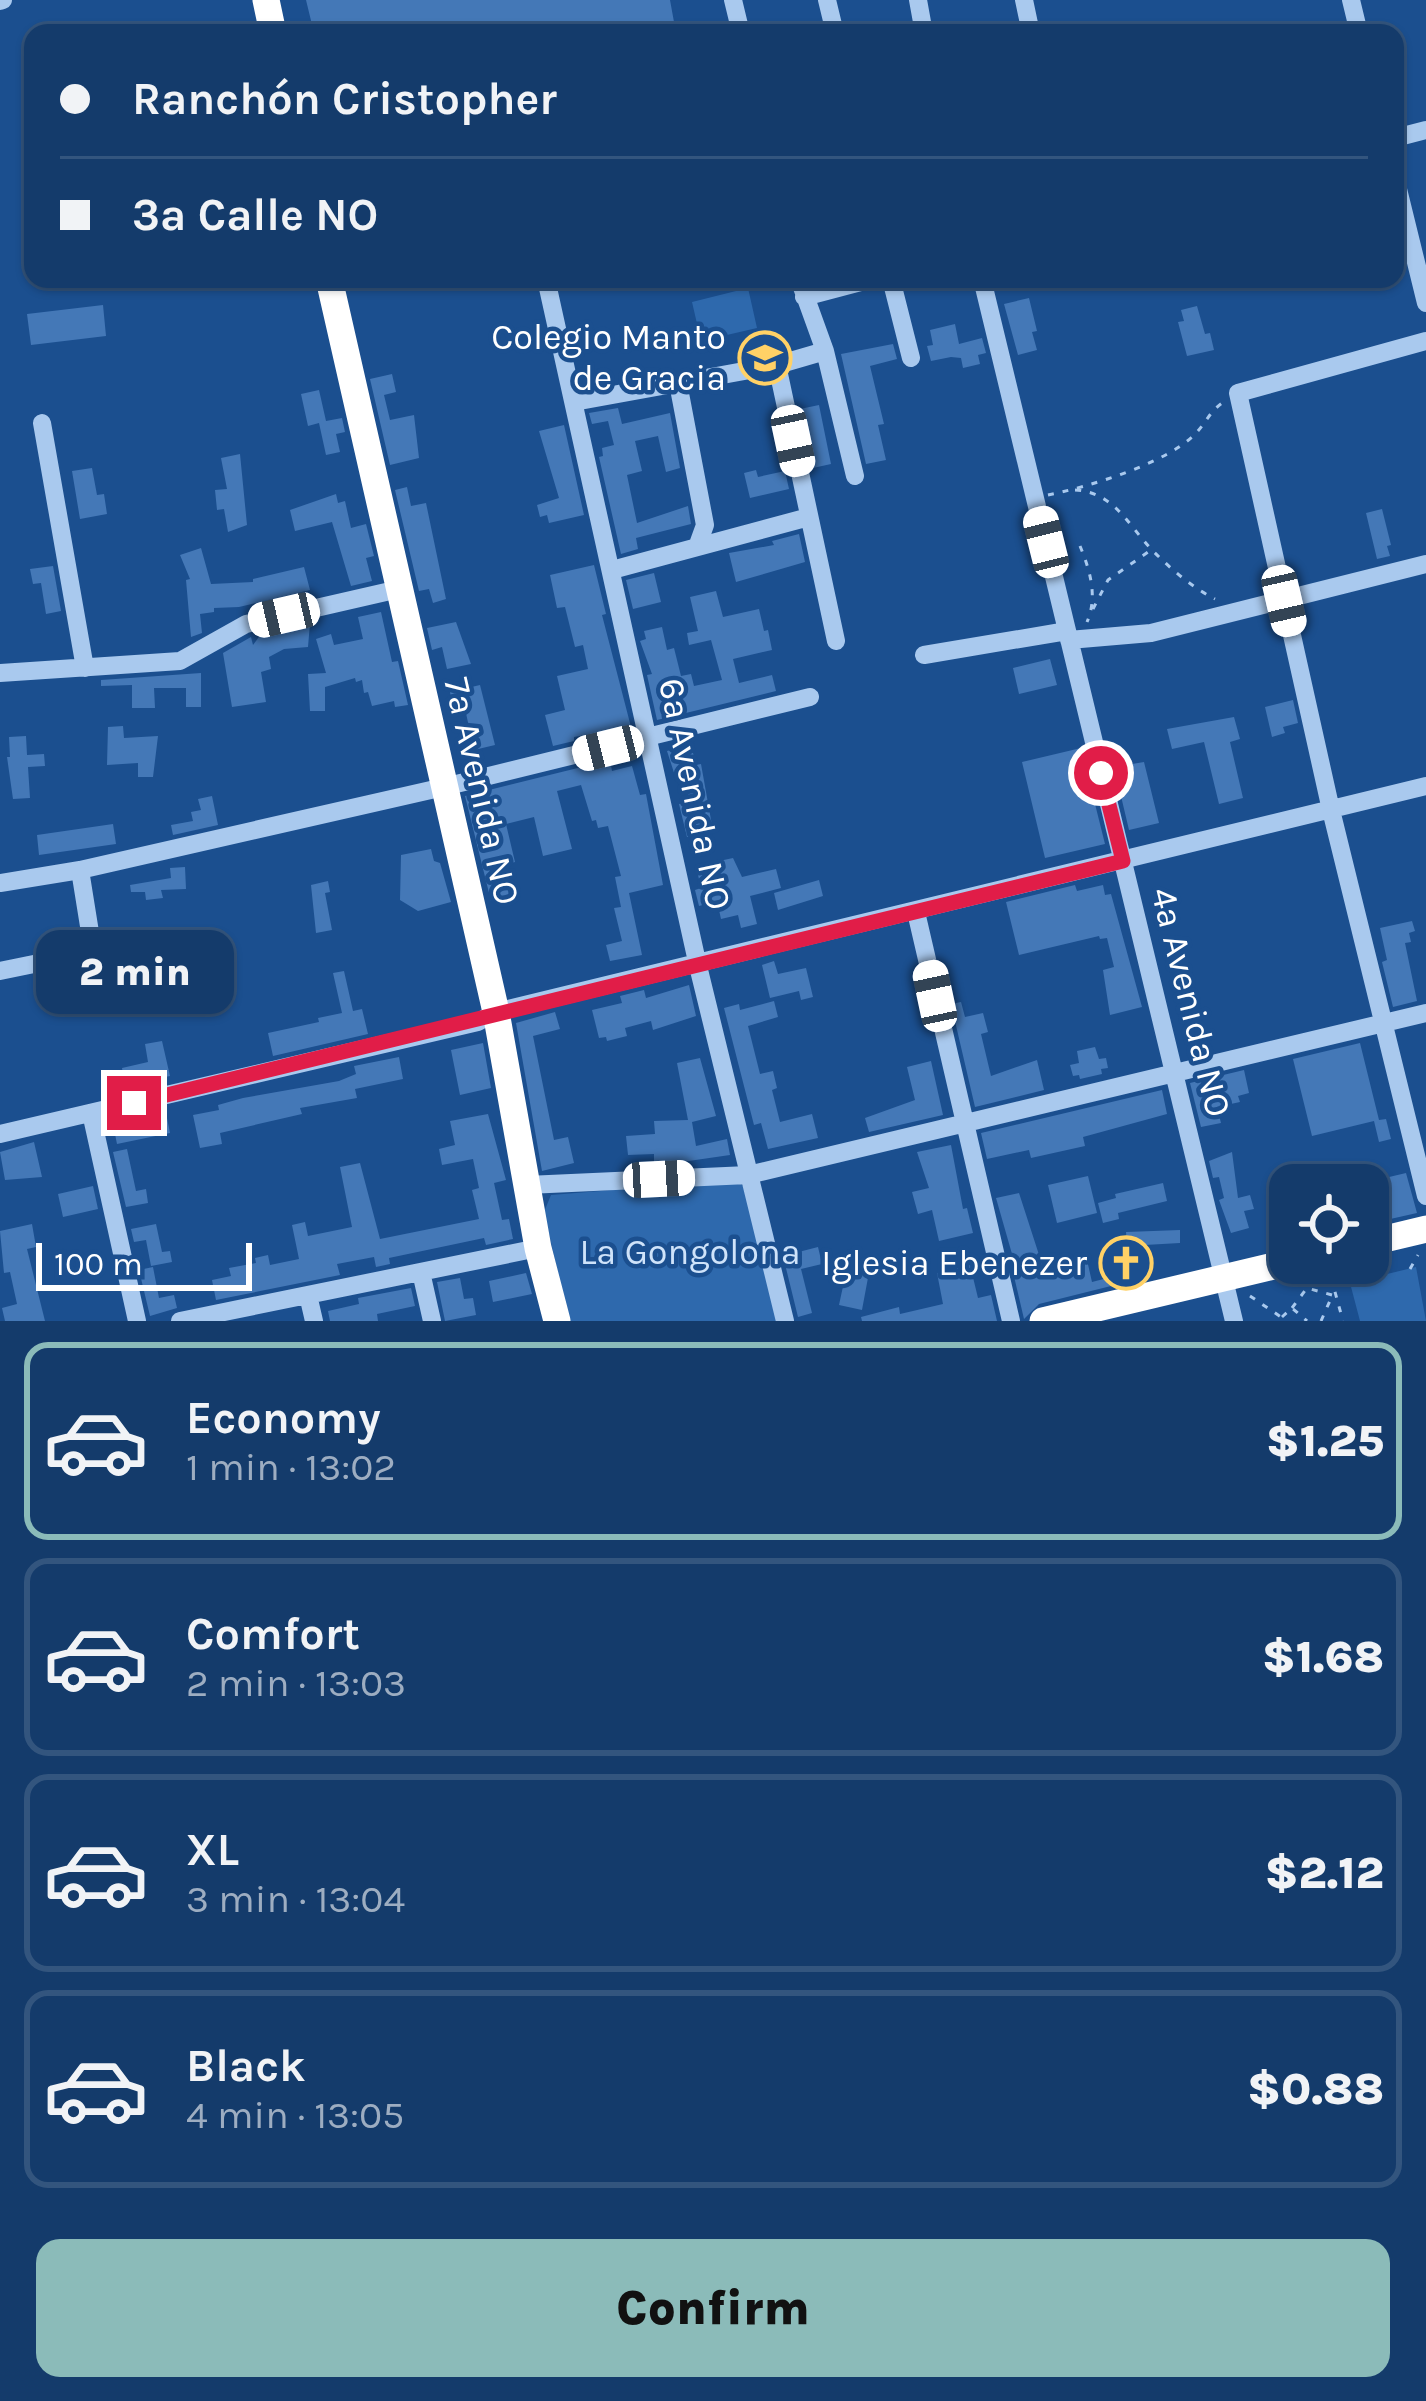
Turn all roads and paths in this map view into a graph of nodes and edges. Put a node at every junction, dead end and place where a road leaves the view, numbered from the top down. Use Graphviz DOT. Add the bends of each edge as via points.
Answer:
graph roads {
  1 [pos="1404,214"];
  2 [pos="331,288"];
  3 [pos="548,288"];
  4 [pos="802,288"];
  5 [pos="893,288"];
  6 [pos="984,288"];
  7 [pos="1426,303"];
  8 [pos="1426,341"];
  9 [pos="824,352"];
  10 [pos="910,358"];
  11 [pos="777,365"];
  12 [pos="677,383"];
  13 [pos="1238,393"];
  14 [pos="574,402"];
  15 [pos="42,423"];
  16 [pos="855,476"];
  17 [pos="1073,490"];
  18 [pos="1035,498"];
  19 [pos="808,517"];
  20 [pos="1080,546"];
  21 [pos="697,547"];
  22 [pos="1152,550"];
  23 [pos="1426,564"];
  24 [pos="612,570"];
  25 [pos="399,589"];
  26 [pos="1284,601"];
  27 [pos="1248,610"];
  28 [pos="1092,611"];
  29 [pos="1068,636"];
  30 [pos="836,641"];
  31 [pos="924,655"];
  32 [pos="85,668"];
  33 [pos="0,673"];
  34 [pos="810,697"];
  35 [pos="649,739"];
  36 [pos="1426,786"];
  37 [pos="444,787"];
  38 [pos="1331,810"];
  39 [pos="1123,861"];
  40 [pos="80,870"];
  41 [pos="0,884"];
  42 [pos="916,912"];
  43 [pos="117,947"];
  44 [pos="93,951"];
  45 [pos="698,966"];
  46 [pos="0,971"];
  47 [pos="496,1012"];
  48 [pos="1426,1013"];
  49 [pos="1383,1023"];
  50 [pos="1174,1072"];
  51 [pos="92,1113"];
  52 [pos="963,1122"];
  53 [pos="0,1134"];
  54 [pos="748,1174"];
  55 [pos="527,1185"];
  56 [pos="1426,1196"];
  57 [pos="1426,1229"];
  58 [pos="1389,1238"];
  59 [pos="1426,1241"];
  60 [pos="538,1248"];
  61 [pos="1269,1267"];
  62 [pos="1410,1269"];
  63 [pos="421,1272"];
  64 [pos="1223,1278"];
  65 [pos="1333,1284"];
  66 [pos="1334,1288"];
  67 [pos="308,1295"];
  68 [pos="1332,1295"];
  69 [pos="1292,1308"];
  70 [pos="1284,1319"];
  71 [pos="137,1321"];
  72 [pos="179,1321"];
  73 [pos="314,1321"];
  74 [pos="432,1321"];
  75 [pos="557,1321"];
  76 [pos="785,1321"];
  77 [pos="1011,1321"];
  78 [pos="1042,1321"];
  79 [pos="1234,1321"];
  80 [pos="1307,1321"];
  81 [pos="1322,1321"];
  82 [pos="1342,1321"];
  1 -- 7 [label="street"];
  2 -- 25 [label="highway, 7a Avenida NO"];
  3 -- 14 [label="street, 6a Avenida NO"];
  4 -- 9 [label="street"];
  5 -- 10 [label="street"];
  6 -- 18 [label="street, 4a Avenida NO"];
  8 -- 13 [label="street"];
  9 -- 11 [label="street"];
  9 -- 16 [label="street"];
  11 -- 12 [label="street"];
  11 -- 19 [label="street"];
  12 -- 14 [label="street"];
  12 -- 21 [label="street" via="705,525"];
  13 -- 17 [label="path" via="1212,409 1190,439"];
  13 -- 26 [label="street"];
  14 -- 24 [label="street, 6a Avenida NO"];
  15 -- 32 [label="street"];
  17 -- 18 [label="path"];
  17 -- 22 [label="path" via="1113,504"];
  18 -- 29 [label="street, 4a Avenida NO"];
  19 -- 21 [label="street"];
  19 -- 30 [label="street"];
  20 -- 28 [label="path"];
  21 -- 24 [label="street"];
  22 -- 27 [label="path" via="1203,593"];
  22 -- 28 [label="path" via="1108,580"];
  23 -- 26 [label="street"];
  24 -- 35 [label="street, 6a Avenida NO"];
  25 -- 32 [label="street" via="246,623 180,661"];
  25 -- 37 [label="highway, 7a Avenida NO"];
  26 -- 27 [label="street"];
  26 -- 38 [label="street"];
  27 -- 29 [label="street" via="1151,633"];
  28 -- 29 [label="path"];
  29 -- 31 [label="street"];
  29 -- 39 [label="street, 4a Avenida NO"];
  32 -- 33 [label="street"];
  34 -- 35 [label="street"];
  35 -- 37 [label="street"];
  35 -- 45 [label="street, 6a Avenida NO"];
  36 -- 38 [label="street"];
  37 -- 40 [label="street"];
  37 -- 47 [label="highway, 7a Avenida NO"];
  38 -- 39 [label="street"];
  38 -- 49 [label="street"];
  39 -- 42 [label="street"];
  39 -- 50 [label="street, 4a Avenida NO"];
  40 -- 41 [label="street"];
  40 -- 44 [label="street"];
  42 -- 45 [label="street"];
  42 -- 52 [label="street"];
  43 -- 44 [label="street"];
  44 -- 46 [label="street"];
  45 -- 47 [label="street"];
  45 -- 54 [label="street, 6a Avenida NO"];
  47 -- 51 [label="street"];
  47 -- 55 [label="highway, 7a Avenida NO"];
  48 -- 49 [label="street"];
  49 -- 50 [label="street"];
  49 -- 56 [label="street"];
  50 -- 52 [label="street"];
  50 -- 64 [label="street, 4a Avenida NO"];
  51 -- 53 [label="street"];
  51 -- 71 [label="street"];
  52 -- 54 [label="street"];
  52 -- 77 [label="street"];
  54 -- 55 [label="street"];
  54 -- 76 [label="street, 6a Avenida NO"];
  55 -- 60 [label="highway, 7a Avenida NO"];
  57 -- 58 [label="highway"];
  59 -- 62 [label="path"];
  60 -- 63 [label="street"];
  60 -- 75 [label="highway, 7a Avenida NO"];
  61 -- 64 [label="highway"];
  63 -- 67 [label="street"];
  63 -- 74 [label="street"];
  64 -- 70 [label="path"];
  64 -- 78 [label="highway"];
  64 -- 79 [label="street, 4a Avenida NO"];
  65 -- 66 [label="path"];
  66 -- 68 [label="path"];
  66 -- 82 [label="path"];
  67 -- 72 [label="street"];
  67 -- 73 [label="street"];
  68 -- 69 [label="path" via="1307,1288"];
  68 -- 81 [label="path"];
  69 -- 70 [label="path"];
  69 -- 80 [label="path"];
}
